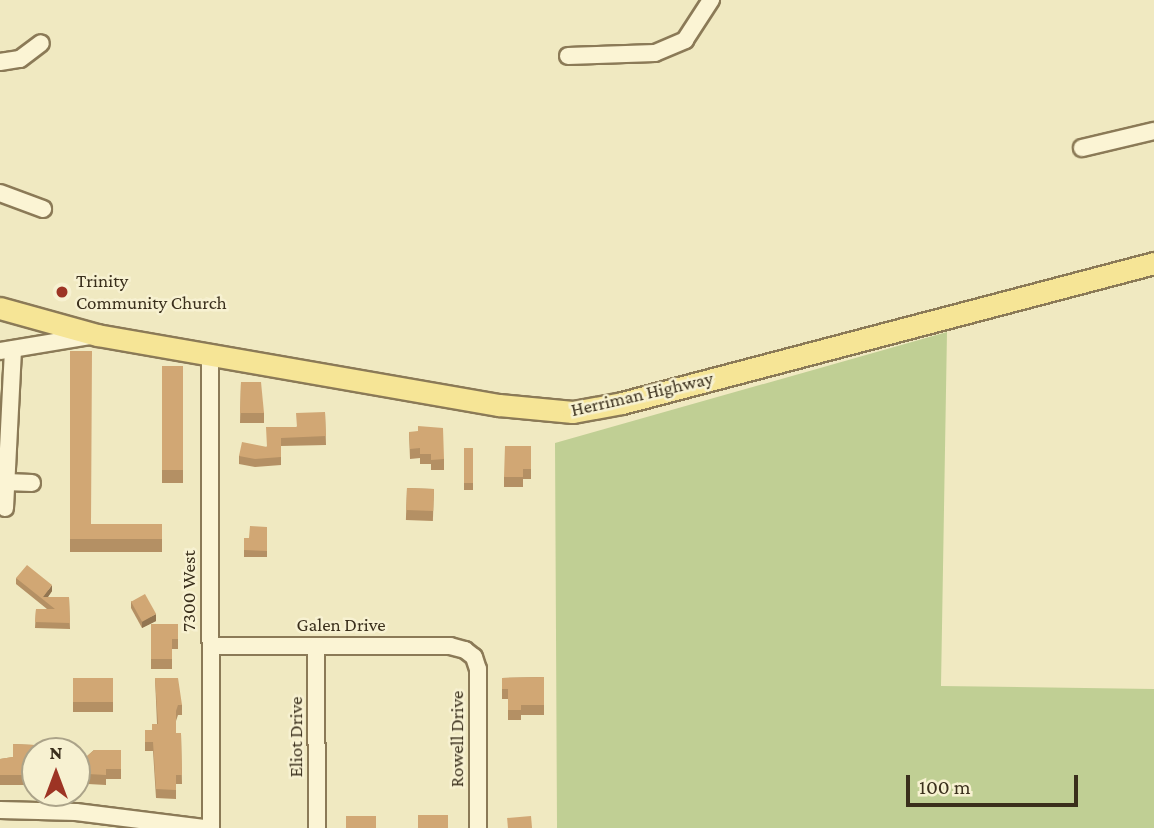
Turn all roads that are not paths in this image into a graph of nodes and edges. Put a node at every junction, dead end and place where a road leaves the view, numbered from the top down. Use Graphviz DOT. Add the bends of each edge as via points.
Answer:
graph roads {
  1 [pos="711,0"];
  2 [pos="41,43"];
  3 [pos="568,56"];
  4 [pos="0,62"];
  5 [pos="1154,131"];
  6 [pos="1082,148"];
  7 [pos="0,193"];
  8 [pos="43,209"];
  9 [pos="1154,263"];
  10 [pos="0,308"];
  11 [pos="97,335"];
  12 [pos="7,350"];
  13 [pos="209,353"];
  14 [pos="6,482"];
  15 [pos="32,483"];
  16 [pos="5,508"];
  17 [pos="211,646"];
  18 [pos="316,646"];
  19 [pos="470,653"];
  20 [pos="0,810"];
  21 [pos="204,828"];
  22 [pos="211,828"];
  23 [pos="317,828"];
  24 [pos="478,828"];
  1 -- 3 [label="street" via="685,40 655,52"];
  2 -- 4 [label="street" via="20,59"];
  5 -- 6 [label="street"];
  7 -- 8 [label="street"];
  9 -- 13 [label="main road, Herriman Highway" via="573,412 499,405"];
  10 -- 11 [label="main road, Herriman Highway"];
  11 -- 12 [label="street"];
  11 -- 13 [label="main road, Herriman Highway"];
  12 -- 14 [label="street"];
  13 -- 17 [label="street, 7300 West"];
  14 -- 15 [label="street"];
  14 -- 16 [label="street"];
  17 -- 18 [label="street, Galen Drive"];
  17 -- 22 [label="street, 7300 West"];
  18 -- 19 [label="street, Galen Drive" via="456,646"];
  18 -- 23 [label="street, Eliot Drive"];
  19 -- 24 [label="street, Rowell Drive" via="478,669"];
  20 -- 21 [label="street" via="76,812"];
}
